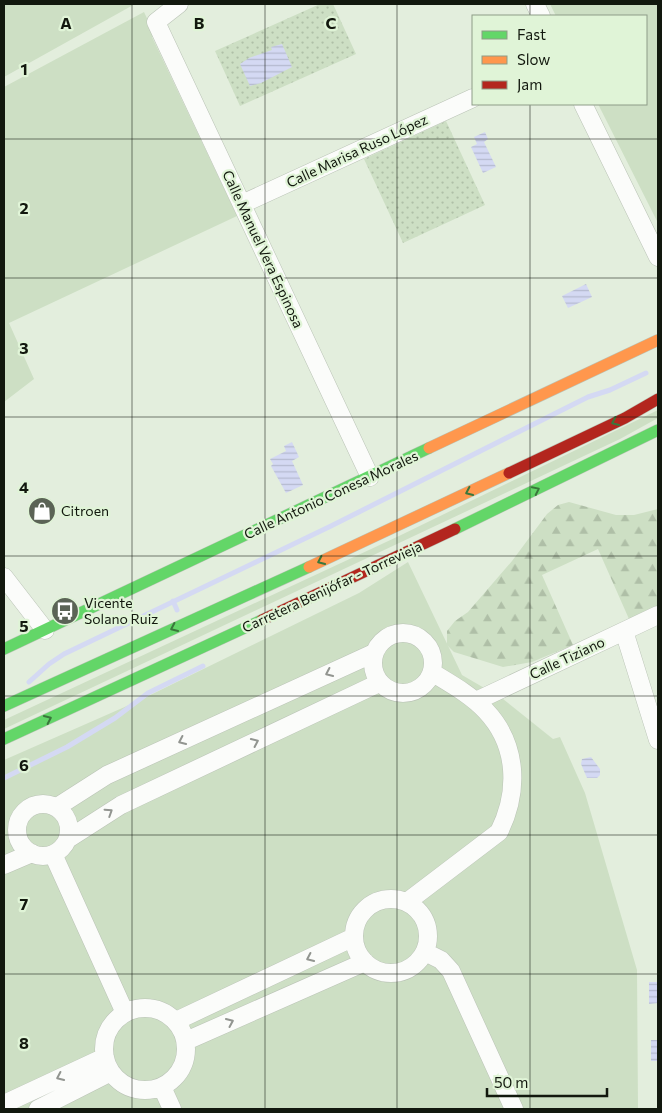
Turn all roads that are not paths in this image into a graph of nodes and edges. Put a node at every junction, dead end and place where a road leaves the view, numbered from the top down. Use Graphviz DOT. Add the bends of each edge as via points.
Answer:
graph roads {
  1 [pos="179,4"];
  2 [pos="472,98"];
  3 [pos="583,105"];
  4 [pos="242,204"];
  5 [pos="658,257"];
  6 [pos="658,340"];
  7 [pos="658,399"];
  8 [pos="658,430"];
  9 [pos="370,477"];
  10 [pos="4,577"];
  11 [pos="658,615"];
  12 [pos="45,630"];
  13 [pos="624,631"];
  14 [pos="4,649"];
  15 [pos="374,653"];
  16 [pos="433,673"];
  17 [pos="379,683"];
  18 [pos="476,701"];
  19 [pos="4,706"];
  20 [pos="4,739"];
  21 [pos="658,740"];
  22 [pos="57,807"];
  23 [pos="11,828"];
  24 [pos="68,839"];
  25 [pos="32,853"];
  26 [pos="54,854"];
  27 [pos="4,865"];
  28 [pos="407,902"];
  29 [pos="354,938"];
  30 [pos="426,952"];
  31 [pos="366,962"];
  32 [pos="125,1013"];
  33 [pos="176,1022"];
  34 [pos="186,1042"];
  35 [pos="108,1065"];
  36 [pos="162,1087"];
  37 [pos="4,1104"];
  38 [pos="38,1109"];
  39 [pos="172,1109"];
  40 [pos="514,1109"];
  1 -- 4 [label="street, Calle Manuel Vera Espinosa" via="156,22"];
  2 -- 4 [label="street, Calle Marisa Ruso López"];
  3 -- 5 [label="street"];
  4 -- 9 [label="street, Calle Manuel Vera Espinosa"];
  6 -- 9 [label="main road, Calle Antonio Conesa Morales"];
  7 -- 19 [label="main road, Carretera Benijófar - Torrevieja, one-way" via="625,418 381,534"];
  20 -- 8 [label="main road, Carretera Benijófar - Torrevieja, one-way" via="406,552"];
  9 -- 12 [label="main road, Calle Antonio Conesa Morales"];
  10 -- 12 [label="street"];
  11 -- 13 [label="street, Calle Tiziano"];
  12 -- 14 [label="main road, Calle Antonio Conesa Morales"];
  13 -- 18 [label="street, Calle Tiziano"];
  13 -- 21 [label="street"];
  15 -- 16 [label="street" via="385,637 403,632 421,638 432,654"];
  15 -- 17 [label="street" via="372,669"];
  15 -- 22 [label="street, one-way" via="107,775"];
  16 -- 17 [label="street" via="424,687 409,694 392,692"];
  16 -- 18 [label="street"];
  24 -- 17 [label="street, one-way" via="121,804"];
  18 -- 28 [label="street" via="499,728 512,762 513,791 506,819 499,832"];
  22 -- 23 [label="street" via="42,803 28,808"];
  22 -- 24 [label="street" via="66,816"];
  23 -- 25 [label="street" via="24,849"];
  24 -- 26 [label="street"];
  25 -- 26 [label="street" via="38,856"];
  25 -- 27 [label="street"];
  26 -- 32 [label="street"];
  28 -- 29 [label="street" via="380,899 362,911 353,930"];
  28 -- 30 [label="street" via="420,911 429,930"];
  29 -- 31 [label="street" via="356,952"];
  29 -- 33 [label="street, one-way"];
  30 -- 31 [label="street" via="412,968 391,974 370,968"];
  30 -- 40 [label="street" via="441,960 450,971"];
  34 -- 31 [label="street, one-way"];
  32 -- 33 [label="street" via="150,1007"];
  32 -- 35 [label="street" via="118,1016 105,1037"];
  33 -- 34 [label="street"];
  34 -- 36 [label="street" via="183,1065 177,1075"];
  35 -- 36 [label="street" via="115,1079 141,1090"];
  35 -- 37 [label="street, one-way"];
  35 -- 38 [label="street"];
  36 -- 39 [label="street"];
}
